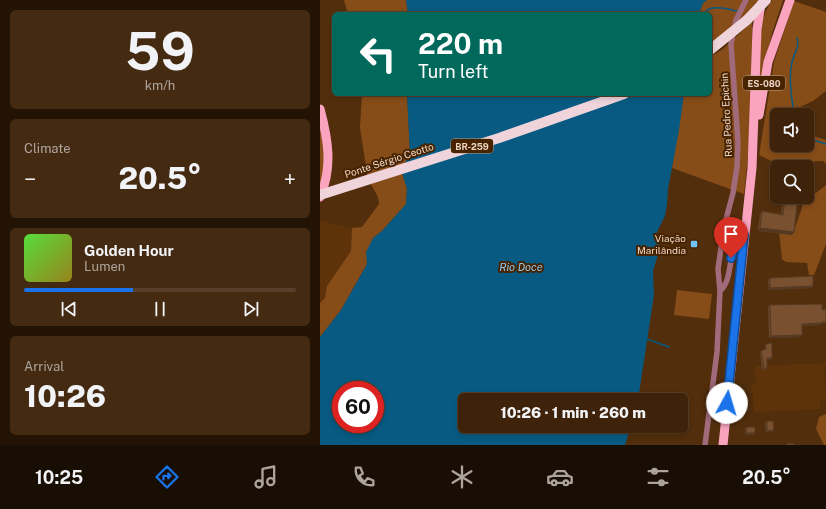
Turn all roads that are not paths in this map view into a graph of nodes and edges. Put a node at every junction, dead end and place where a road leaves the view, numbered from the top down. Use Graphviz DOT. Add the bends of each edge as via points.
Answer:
graph roads {
  1 [pos="746,0"];
  2 [pos="762,0"];
  3 [pos="766,0"];
  4 [pos="790,0"];
  5 [pos="712,48"];
  6 [pos="618,96"];
  7 [pos="320,109"];
  8 [pos="752,168"];
  9 [pos="320,196"];
  10 [pos="744,235"];
  11 [pos="720,291"];
  12 [pos="705,445"];
  13 [pos="723,445"];
  1 -- 11 [label="street, Rua Pedro Epichin" via="736,20 732,44 738,142 737,168 718,269"];
  2 -- 8 [label="main road, ES-080" via="757,29"];
  3 -- 5 [label="highway" via="747,20"];
  4 -- 8 [label="main road, ES-080" via="766,75"];
  6 -- 9 [label="highway, Ponte Sérgio Ceotto / BR-259"];
  7 -- 9 [label="main road" via="329,153 328,169"];
  8 -- 10 [label="main road, ES-080"];
  10 -- 11 [label="street" via="734,246 726,283"];
  10 -- 13 [label="main road, ES-080"];
  11 -- 12 [label="street, Rua Pedro Epichin" via="717,352"];
}
